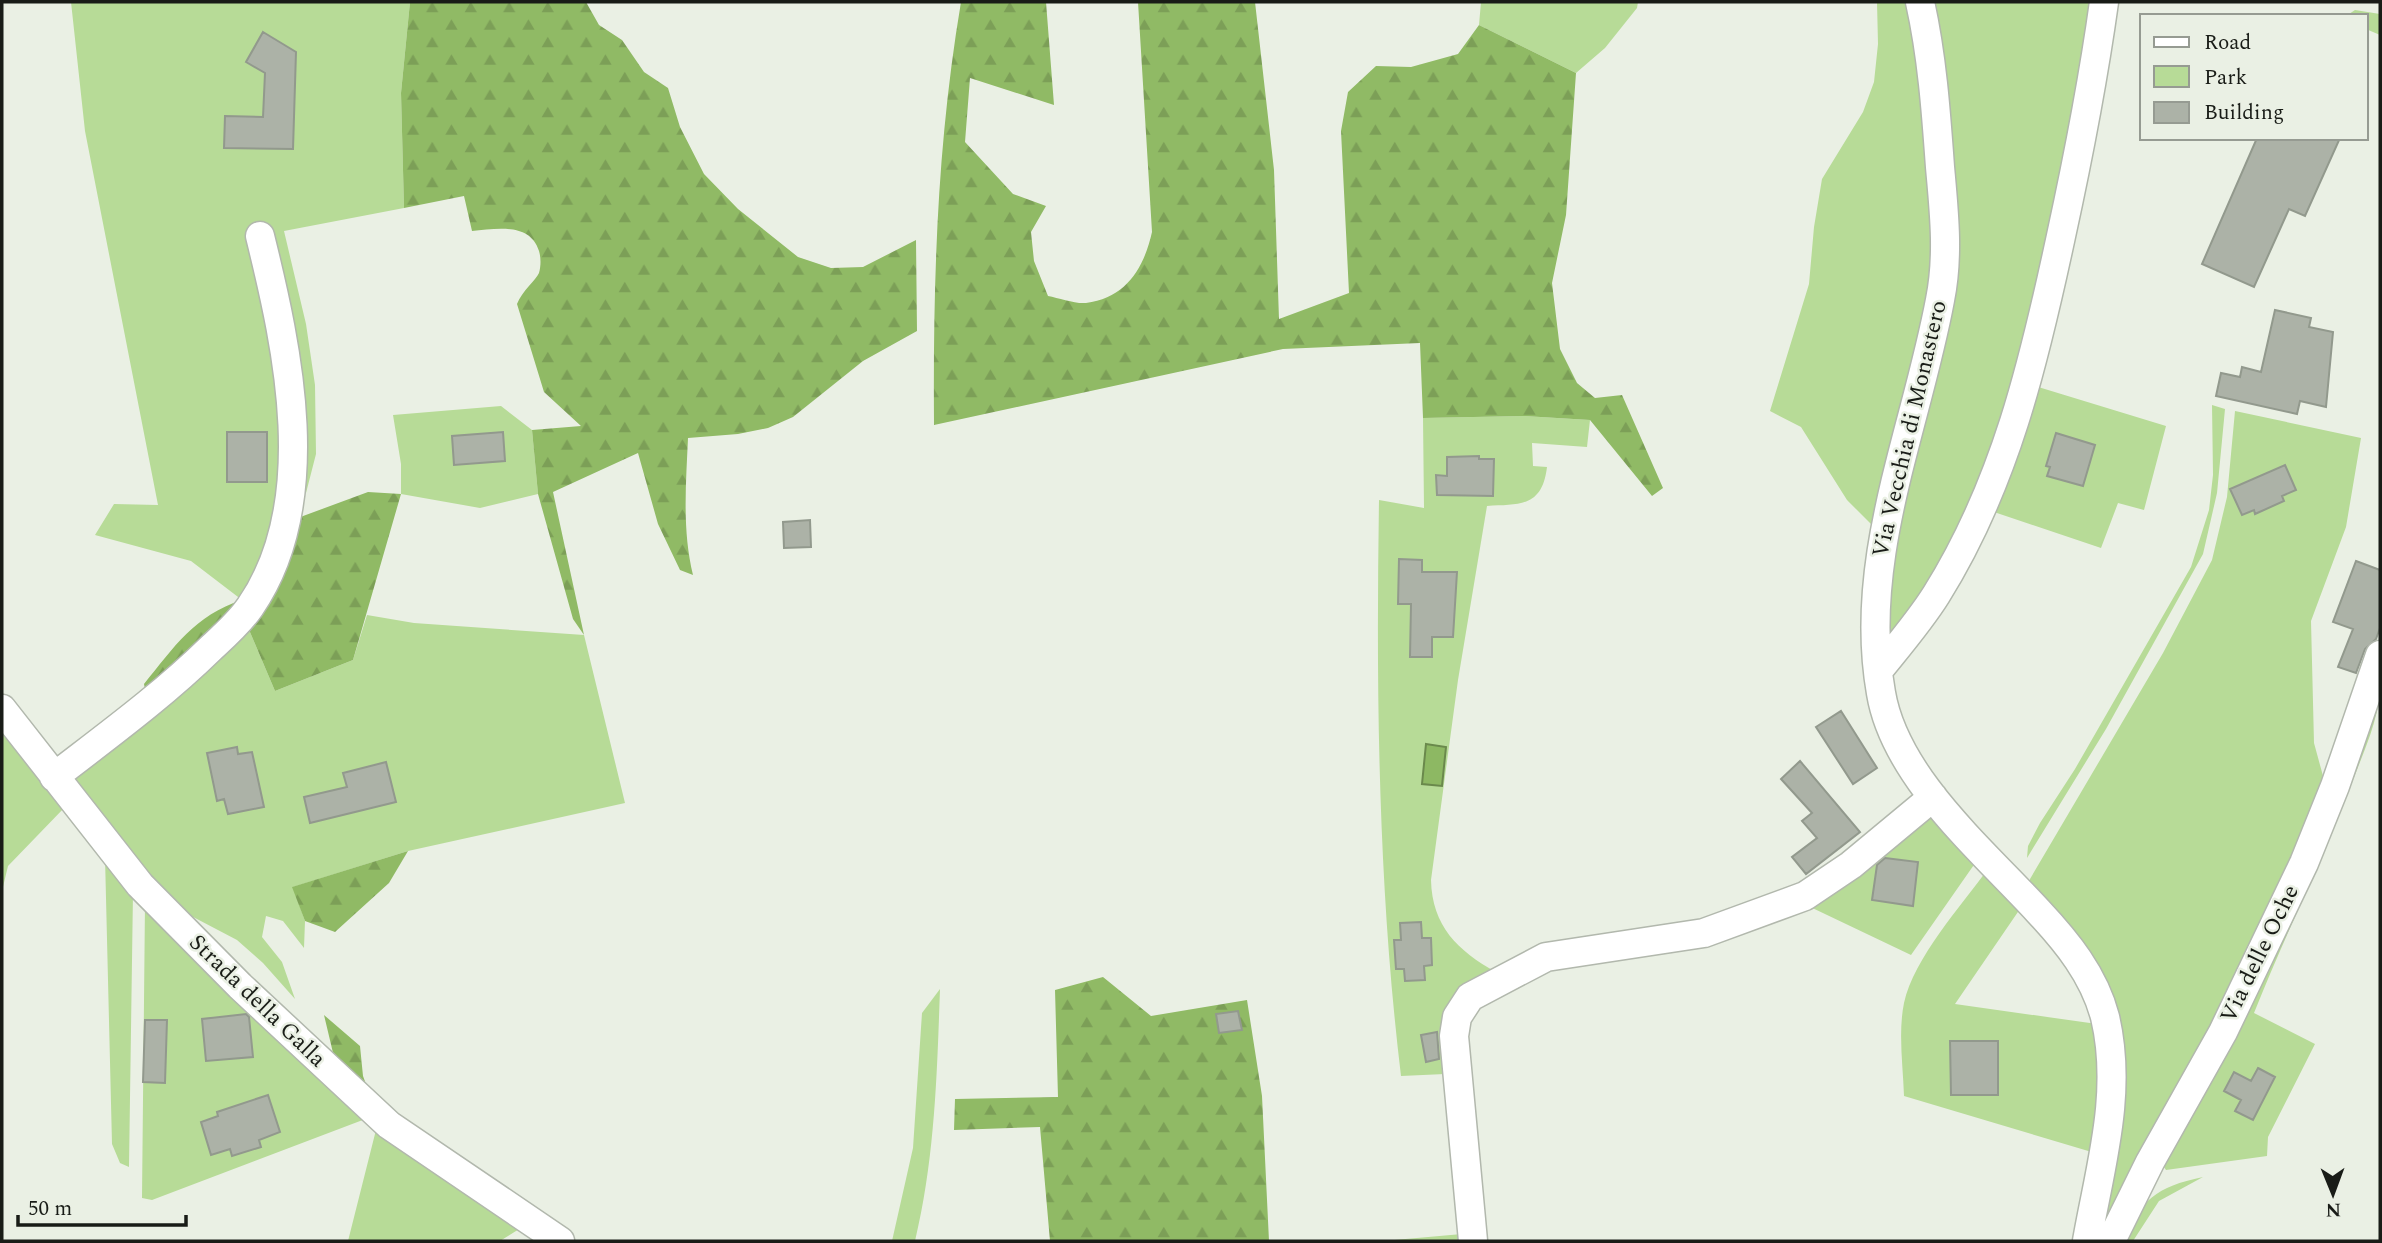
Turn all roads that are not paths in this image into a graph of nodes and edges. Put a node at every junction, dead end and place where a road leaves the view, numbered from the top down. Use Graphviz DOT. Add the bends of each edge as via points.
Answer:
graph roads {
  1 [pos="1920,2"];
  2 [pos="2104,2"];
  3 [pos="260,236"];
  4 [pos="2380,655"];
  5 [pos="1878,671"];
  6 [pos="2,709"];
  7 [pos="54,777"];
  8 [pos="1933,797"];
  9 [pos="560,1241"];
  10 [pos="1473,1241"];
  11 [pos="2087,1241"];
  12 [pos="2111,1241"];
  1 -- 5 [label="street, Via Vecchia di Monastero" via="1933,81 1944,272 1926,368 1880,550"];
  2 -- 5 [label="street" via="2087,116 2042,327 2016,418 1988,496 1949,573"];
  3 -- 7 [label="street" via="282,334 292,424 286,512 268,574 249,608 200,659"];
  4 -- 12 [label="street, Via delle Oche" via="2304,863 2227,1023"];
  5 -- 8 [label="street, Via Vecchia di Monastero" via="1896,746"];
  6 -- 7 [label="street, Strada della Galla"];
  7 -- 9 [label="street, Strada della Galla" via="170,917 379,1118"];
  8 -- 10 [label="street" via="1830,880 1790,902 1704,933 1552,955 1470,997 1457,1017 1454,1043"];
  8 -- 11 [label="street, Via Vecchia di Monastero" via="2065,941 2085,969 2100,1003 2109,1047 2111,1100"];
}
